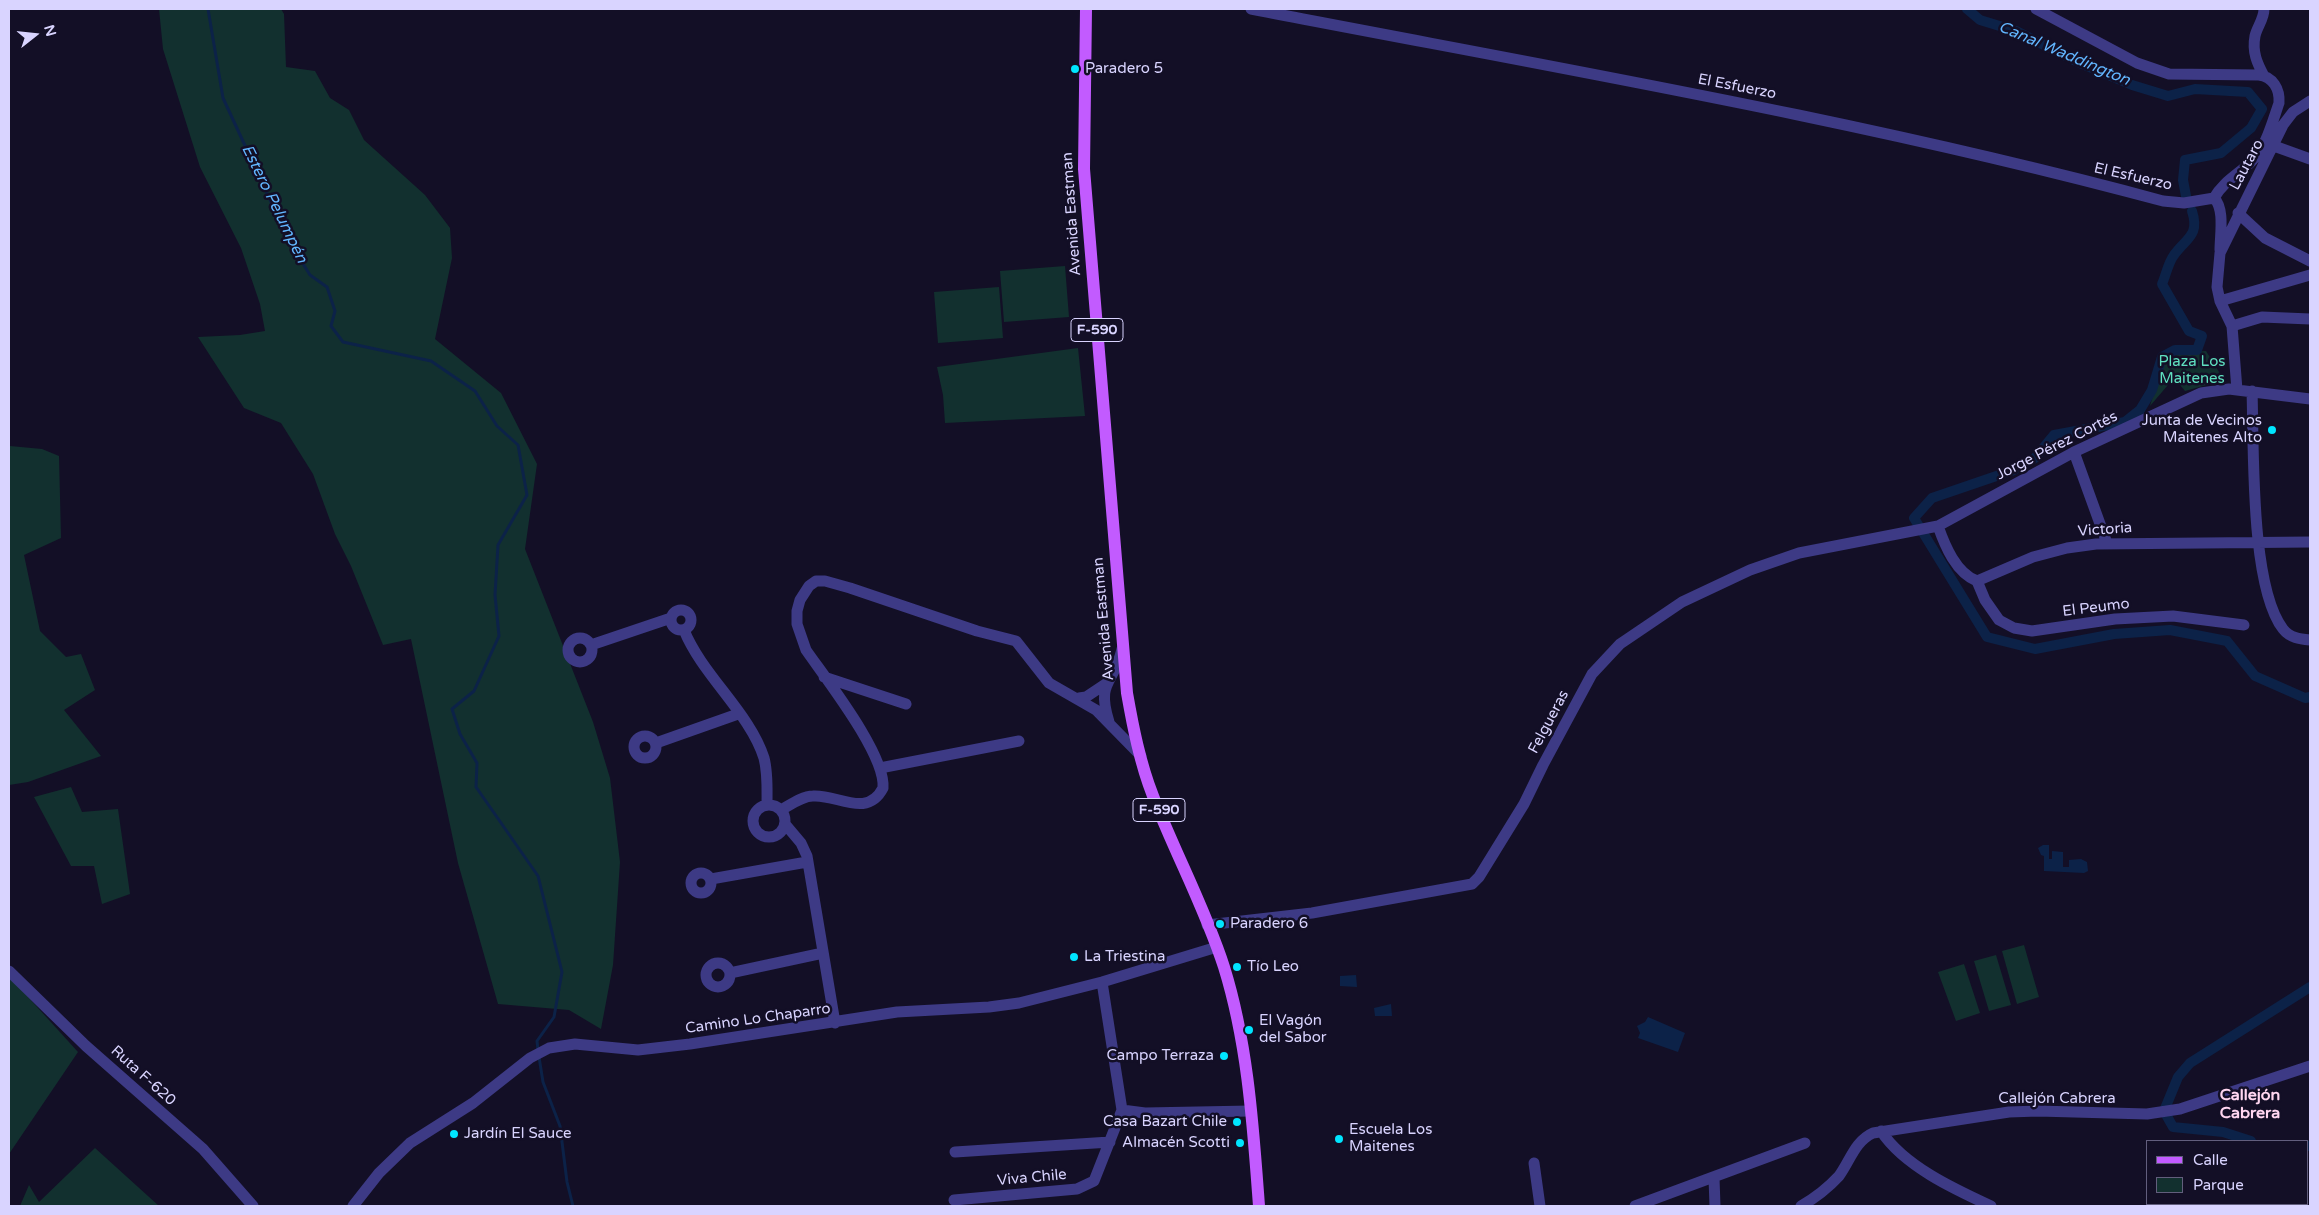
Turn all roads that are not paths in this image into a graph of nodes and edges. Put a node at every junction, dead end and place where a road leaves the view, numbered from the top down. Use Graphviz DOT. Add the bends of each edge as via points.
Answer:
graph roads {
  1 [pos="1086,9"];
  2 [pos="1252,9"];
  3 [pos="2036,9"];
  4 [pos="2264,9"];
  5 [pos="2264,76"];
  6 [pos="2310,101"];
  7 [pos="2274,146"];
  8 [pos="2310,159"];
  9 [pos="2214,198"];
  10 [pos="2238,213"];
  11 [pos="2220,253"];
  12 [pos="2310,260"];
  13 [pos="2310,275"];
  14 [pos="2220,301"];
  15 [pos="2310,319"];
  16 [pos="2232,326"];
  17 [pos="2237,390"];
  18 [pos="2252,391"];
  19 [pos="2310,399"];
  20 [pos="2074,452"];
  21 [pos="1935,526"];
  22 [pos="2310,542"];
  23 [pos="2107,543"];
  24 [pos="2258,543"];
  25 [pos="1977,581"];
  26 [pos="670,618"];
  27 [pos="2244,625"];
  28 [pos="684,630"];
  29 [pos="2310,640"];
  30 [pos="591,645"];
  31 [pos="1122,649"];
  32 [pos="824,677"];
  33 [pos="1106,683"];
  34 [pos="1078,698"];
  35 [pos="906,704"];
  36 [pos="738,714"];
  37 [pos="1109,723"];
  38 [pos="1019,740"];
  39 [pos="656,743"];
  40 [pos="1141,756"];
  41 [pos="880,768"];
  42 [pos="767,805"];
  43 [pos="781,810"];
  44 [pos="785,824"];
  45 [pos="807,862"];
  46 [pos="711,880"];
  47 [pos="1208,925"];
  48 [pos="1217,947"];
  49 [pos="823,953"];
  50 [pos="9,971"];
  51 [pos="730,973"];
  52 [pos="1102,982"];
  53 [pos="834,1022"];
  54 [pos="2310,1066"];
  55 [pos="1122,1110"];
  56 [pos="1250,1111"];
  57 [pos="1881,1132"];
  58 [pos="1110,1142"];
  59 [pos="1805,1143"];
  60 [pos="954,1152"];
  61 [pos="1534,1163"];
  62 [pos="1714,1178"];
  63 [pos="954,1200"];
  64 [pos="253,1206"];
  65 [pos="352,1206"];
  66 [pos="1259,1206"];
  67 [pos="1540,1206"];
  68 [pos="1635,1206"];
  69 [pos="1715,1206"];
  70 [pos="1801,1206"];
  71 [pos="1990,1206"];
  1 -- 31 [label="main road, Avenida Eastman / F-590" via="1084,169"];
  2 -- 9 [label="street, El Esfuerzo" via="1807,116 2163,201 2184,203"];
  3 -- 5 [label="street" via="2137,64 2169,74"];
  4 -- 5 [label="street" via="2255,36 2255,59"];
  5 -- 9 [label="street" via="2274,84 2279,95 2268,134 2251,162"];
  6 -- 7 [label="street, Lautaro" via="2288,118"];
  7 -- 8 [label="street"];
  7 -- 10 [label="street, Lautaro"];
  9 -- 11 [label="street, Lautaro" via="2220,212"];
  10 -- 11 [label="street, Lautaro"];
  10 -- 12 [label="street" via="2265,238"];
  11 -- 14 [label="street, Lautaro" via="2217,287"];
  13 -- 14 [label="street"];
  14 -- 16 [label="street, Lautaro"];
  15 -- 16 [label="street" via="2262,317"];
  16 -- 17 [label="street, Lautaro"];
  17 -- 18 [label="street, Jorge Pérez Cortés"];
  17 -- 20 [label="street, Jorge Pérez Cortés" via="2212,390 2191,396"];
  18 -- 19 [label="street, Jorge Pérez Cortés"];
  18 -- 24 [label="street"];
  20 -- 21 [label="street, Jorge Pérez Cortés"];
  20 -- 23 [label="street"];
  21 -- 25 [label="street" via="1964,574"];
  21 -- 47 [label="street, Felgueras" via="1825,547 1750,570 1682,602 1620,644 1585,686 1524,804 1472,884 1312,913"];
  22 -- 24 [label="street, Victoria"];
  23 -- 24 [label="street, Victoria"];
  23 -- 25 [label="street, Victoria" via="2050,552"];
  24 -- 29 [label="street" via="2264,581 2283,630 2294,638"];
  25 -- 27 [label="street, El Peumo" via="1984,600 1999,620 2014,628 2032,631 2115,619 2173,616"];
  26 -- 28 [label="street" via="674,628"];
  26 -- 28 [label="street" via="677,610 687,611 691,619"];
  26 -- 30 [label="street"];
  28 -- 36 [label="street" via="695,652"];
  31 -- 33 [label="street"];
  31 -- 40 [label="main road, Avenida Eastman / F-590" via="1127,693"];
  32 -- 34 [label="street" via="806,650 797,624 800,600 816,581 843,586 1016,641 1049,683"];
  32 -- 35 [label="street"];
  32 -- 41 [label="street" via="874,753"];
  33 -- 34 [label="street"];
  33 -- 37 [label="street" via="1103,702"];
  34 -- 37 [label="street"];
  36 -- 39 [label="street"];
  36 -- 42 [label="street" via="754,736 764,758"];
  37 -- 40 [label="street"];
  38 -- 41 [label="street"];
  40 -- 47 [label="main road, Avenida Eastman / F-590" via="1152,794"];
  41 -- 43 [label="street" via="883,788 880,795 868,803 860,805 811,796"];
  42 -- 43 [label="street"];
  42 -- 44 [label="street" via="757,809 753,818 758,833 772,837"];
  43 -- 44 [label="street"];
  44 -- 45 [label="street" via="800,843"];
  45 -- 46 [label="street"];
  45 -- 49 [label="street"];
  47 -- 48 [label="main road, Avenida Eastman / F-590"];
  48 -- 52 [label="street, Camino Lo Chaparro"];
  48 -- 56 [label="main road, Avenida Eastman / F-590" via="1240,1030"];
  49 -- 51 [label="street"];
  49 -- 53 [label="street"];
  50 -- 64 [label="street, Ruta F-620" via="112,1069 203,1149"];
  52 -- 53 [label="street, Camino Lo Chaparro" via="1019,1003 896,1012"];
  52 -- 55 [label="street, Viva Chile"];
  53 -- 65 [label="street, Camino Lo Chaparro" via="638,1050 575,1044 549,1048 530,1058 473,1103 410,1143"];
  54 -- 57 [label="street, Callejón Cabrera" via="2174,1110 2147,1114 2009,1112"];
  55 -- 56 [label="street" via="1155,1113"];
  55 -- 58 [label="street, Viva Chile"];
  56 -- 66 [label="main road, Avenida Eastman / F-590"];
  57 -- 70 [label="street, Callejón Cabrera" via="1860,1141 1837,1178"];
  57 -- 71 [label="street" via="1888,1143 1941,1184"];
  58 -- 60 [label="street"];
  58 -- 63 [label="street, Viva Chile" via="1094,1180 1086,1186"];
  59 -- 62 [label="street"];
  61 -- 67 [label="street"];
  62 -- 68 [label="street"];
  62 -- 69 [label="street"];
}
